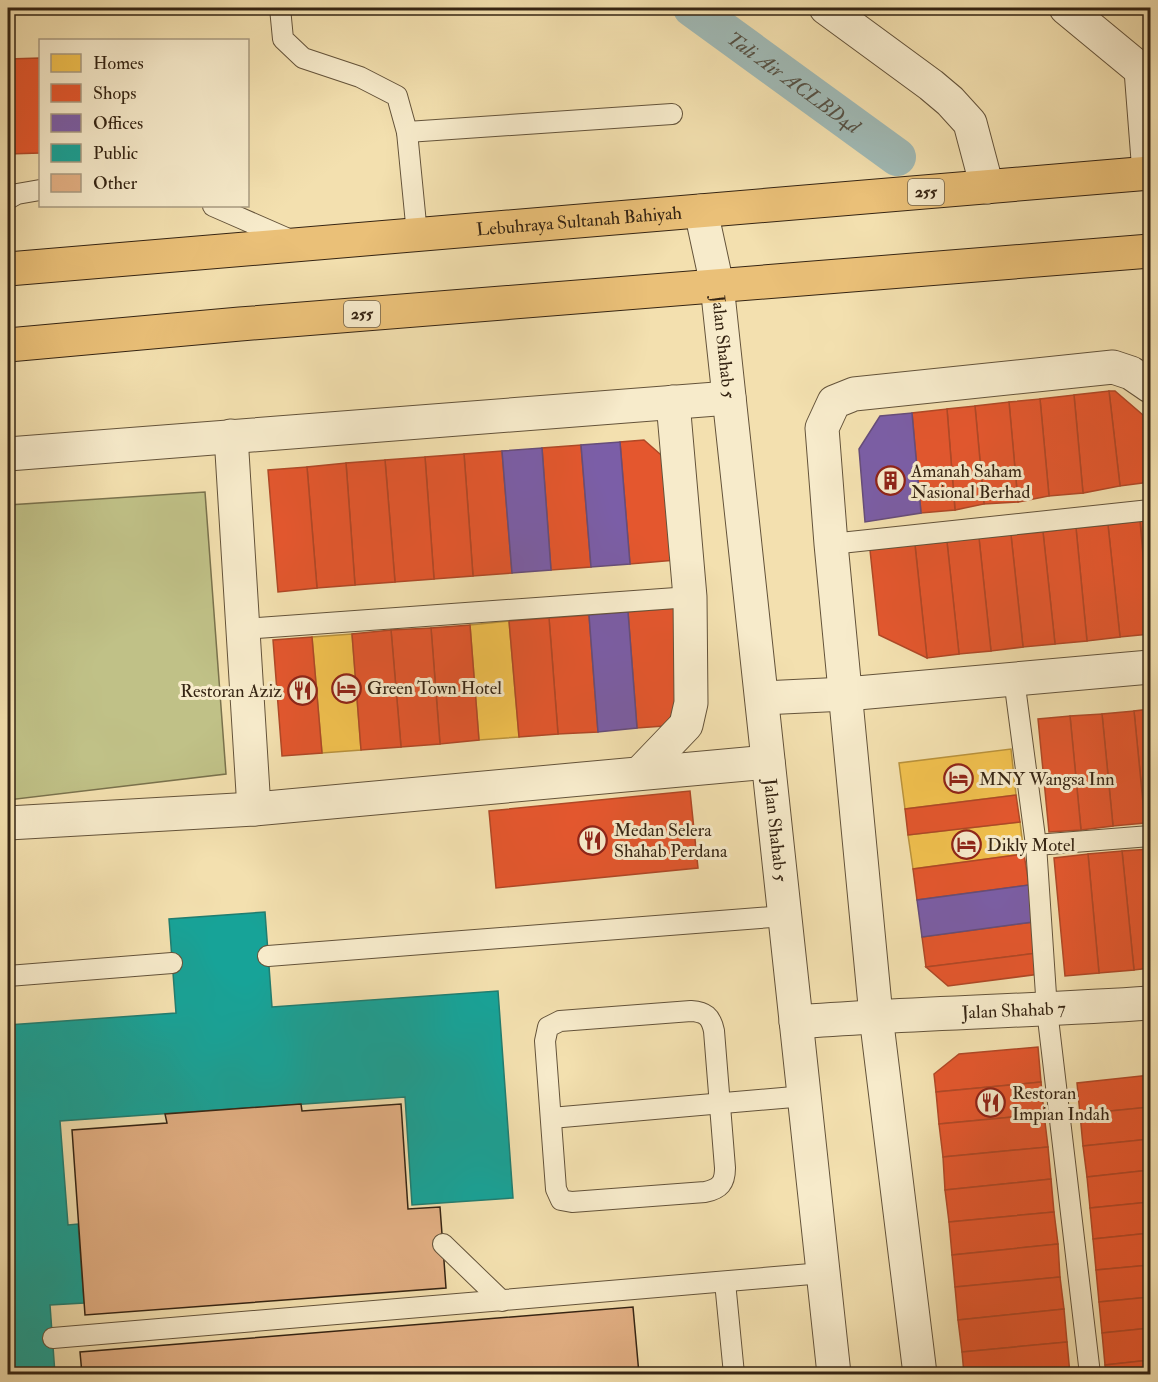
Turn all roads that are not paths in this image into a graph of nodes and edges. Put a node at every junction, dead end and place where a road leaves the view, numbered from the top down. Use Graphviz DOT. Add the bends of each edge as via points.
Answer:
graph roads {
  1 [pos="280,8"];
  2 [pos="826,8"];
  3 [pos="1066,8"];
  4 [pos="1146,70"];
  5 [pos="672,114"];
  6 [pos="407,132"];
  7 [pos="1150,173"];
  8 [pos="987,187"];
  9 [pos="39,190"];
  10 [pos="8,199"];
  11 [pos="215,207"];
  12 [pos="701,211"];
  13 [pos="417,234"];
  14 [pos="301,244"];
  15 [pos="1150,250"];
  16 [pos="8,269"];
  17 [pos="717,285"];
  18 [pos="8,345"];
  19 [pos="1150,386"];
  20 [pos="729,398"];
  21 [pos="673,402"];
  22 [pos="231,436"];
  23 [pos="8,454"];
  24 [pos="1150,510"];
  25 [pos="831,544"];
  26 [pos="690,597"];
  27 [pos="243,629"];
  28 [pos="1150,667"];
  29 [pos="1014,679"];
  30 [pos="846,694"];
  31 [pos="762,698"];
  32 [pos="768,762"];
  33 [pos="640,773"];
  34 [pos="254,809"];
  35 [pos="8,823"];
  36 [pos="1150,836"];
  37 [pos="1036,845"];
  38 [pos="785,916"];
  39 [pos="268,956"];
  40 [pos="172,963"];
  41 [pos="8,976"];
  42 [pos="1150,1003"];
  43 [pos="1047,1010"];
  44 [pos="876,1016"];
  45 [pos="796,1022"];
  46 [pos="805,1096"];
  47 [pos="720,1104"];
  48 [pos="551,1118"];
  49 [pos="443,1244"];
  50 [pos="823,1273"];
  51 [pos="724,1282"];
  52 [pos="502,1301"];
  53 [pos="53,1338"];
  54 [pos="734,1374"];
  55 [pos="834,1374"];
  56 [pos="920,1374"];
  57 [pos="1090,1374"];
  1 -- 6 [label="lane" via="283,39 303,58 360,77 397,96"];
  2 -- 8 [label="street" via="931,85 970,123"];
  3 -- 4 [label="street"];
  4 -- 7 [label="street"];
  5 -- 6 [label="lane"];
  6 -- 13 [label="lane"];
  7 -- 8 [label="main road, Lebuhraya Sultanah Bahiyah / 255"];
  8 -- 12 [label="main road, Lebuhraya Sultanah Bahiyah / 255"];
  9 -- 10 [label="lane"];
  11 -- 14 [label="lane"];
  12 -- 13 [label="main road, Lebuhraya Sultanah Bahiyah / 255"];
  12 -- 17 [label="street, Jalan Shahab 5"];
  13 -- 14 [label="main road, Lebuhraya Sultanah Bahiyah / 255"];
  14 -- 16 [label="main road, Lebuhraya Sultanah Bahiyah / 255"];
  15 -- 17 [label="main road, 255"];
  17 -- 18 [label="main road, 255"];
  17 -- 20 [label="street, Jalan Shahab 5"];
  19 -- 25 [label="street" via="1113,367 854,394 834,402 822,428"];
  20 -- 21 [label="street"];
  20 -- 31 [label="street, Jalan Shahab 5"];
  21 -- 22 [label="street"];
  21 -- 26 [label="street"];
  22 -- 23 [label="street"];
  22 -- 27 [label="street"];
  24 -- 25 [label="lane"];
  25 -- 30 [label="street"];
  26 -- 27 [label="lane"];
  26 -- 33 [label="street" via="691,703 686,725"];
  27 -- 34 [label="street"];
  28 -- 29 [label="street"];
  29 -- 30 [label="street"];
  29 -- 37 [label="lane"];
  30 -- 31 [label="street"];
  30 -- 44 [label="street"];
  31 -- 32 [label="street, Jalan Shahab 5"];
  32 -- 33 [label="street"];
  32 -- 38 [label="street, Jalan Shahab 5"];
  33 -- 34 [label="street"];
  34 -- 35 [label="street"];
  36 -- 37 [label="lane"];
  37 -- 43 [label="lane"];
  38 -- 39 [label="lane"];
  38 -- 45 [label="street, Jalan Shahab 5"];
  40 -- 41 [label="lane"];
  42 -- 43 [label="street, Jalan Shahab 7"];
  43 -- 44 [label="street, Jalan Shahab 7"];
  43 -- 57 [label="lane"];
  44 -- 45 [label="street, Jalan Shahab 7"];
  44 -- 56 [label="street"];
  45 -- 46 [label="street, Jalan Shahab 5"];
  46 -- 47 [label="lane"];
  46 -- 50 [label="street, Jalan Shahab 5"];
  47 -- 48 [label="lane"];
  47 -- 48 [label="lane" via="724,1177 722,1185 705,1192 561,1200 556,1189"];
  47 -- 48 [label="lane" via="714,1031 707,1015 691,1011 560,1021 548,1027 546,1034"];
  49 -- 52 [label="lane"];
  50 -- 51 [label="lane"];
  50 -- 55 [label="street, Jalan Shahab 5"];
  51 -- 52 [label="lane"];
  51 -- 54 [label="lane"];
  52 -- 53 [label="lane"];
}
